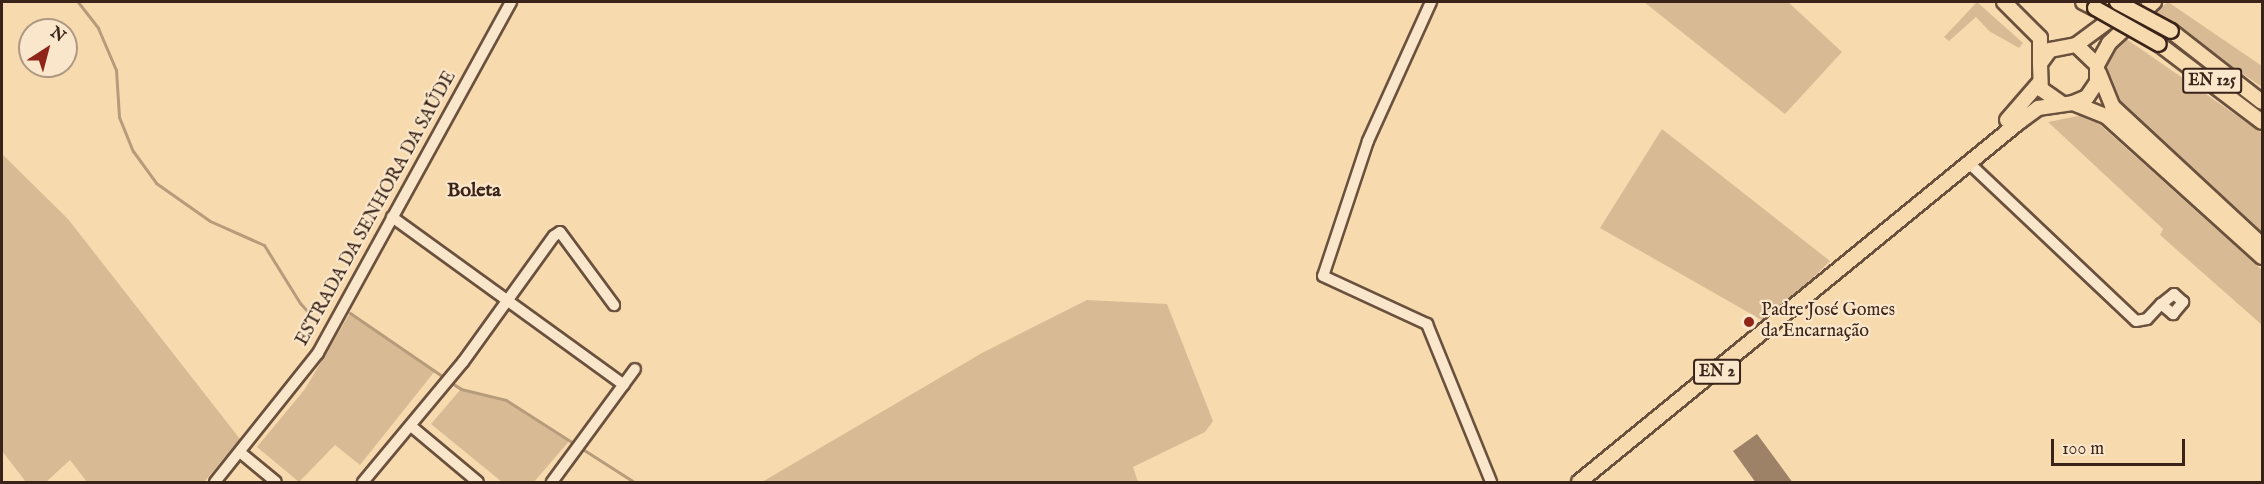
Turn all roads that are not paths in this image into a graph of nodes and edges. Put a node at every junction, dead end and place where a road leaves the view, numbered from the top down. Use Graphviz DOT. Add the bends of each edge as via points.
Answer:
graph roads {
  1 [pos="511,2"];
  2 [pos="1431,2"];
  3 [pos="2004,2"];
  4 [pos="2117,2"];
  5 [pos="2134,2"];
  6 [pos="2154,2"];
  7 [pos="2089,5"];
  8 [pos="2076,45"];
  9 [pos="2210,58"];
  10 [pos="2098,69"];
  11 [pos="2039,78"];
  12 [pos="2262,92"];
  13 [pos="2262,102"];
  14 [pos="2067,103"];
  15 [pos="2262,122"];
  16 [pos="1970,164"];
  17 [pos="392,217"];
  18 [pos="2262,245"];
  19 [pos="2262,257"];
  20 [pos="1854,259"];
  21 [pos="508,301"];
  22 [pos="2161,304"];
  23 [pos="614,305"];
  24 [pos="635,369"];
  25 [pos="624,385"];
  26 [pos="411,426"];
  27 [pos="240,453"];
  28 [pos="215,483"];
  29 [pos="276,483"];
  30 [pos="363,483"];
  31 [pos="478,483"];
  32 [pos="552,483"];
  33 [pos="1491,483"];
  34 [pos="1579,483"];
  1 -- 17 [label="street, ESTRADA DA SENHORA DA SAÚDE"];
  2 -- 33 [label="street" via="1368,141 1323,276 1427,324"];
  3 -- 11 [label="main road" via="2040,38"];
  4 -- 9 [label="main road, EN 125, bridge"];
  5 -- 8 [label="main road, EN 2"];
  6 -- 10 [label="main road, EN 2" via="2109,43"];
  7 -- 15 [label="main road, EN 125, bridge" via="2159,44"];
  8 -- 10 [label="main road"];
  8 -- 11 [label="main road, EN 2" via="2050,50"];
  9 -- 12 [label="main road"];
  9 -- 13 [label="main road, EN 125"];
  10 -- 14 [label="main road, EN 2" via="2094,90"];
  10 -- 18 [label="main road" via="2112,106"];
  11 -- 14 [label="main road" via="2045,94"];
  11 -- 20 [label="main road, EN 2" via="2026,104"];
  14 -- 16 [label="main road, EN 2" via="2038,108"];
  14 -- 19 [label="main road" via="2107,117"];
  16 -- 20 [label="main road, EN 2"];
  16 -- 22 [label="street" via="2136,321 2147,319"];
  17 -- 21 [label="street"];
  17 -- 27 [label="street, ESTRADA DA SENHORA DA SAÚDE" via="318,353"];
  20 -- 34 [label="main road, EN 2"];
  21 -- 23 [label="street" via="560,232"];
  21 -- 25 [label="street"];
  21 -- 26 [label="street"];
  24 -- 25 [label="street"];
  25 -- 32 [label="street"];
  26 -- 30 [label="street"];
  26 -- 31 [label="street"];
  27 -- 28 [label="street, ESTRADA DA SENHORA DA SAÚDE"];
  27 -- 29 [label="street"];
}
